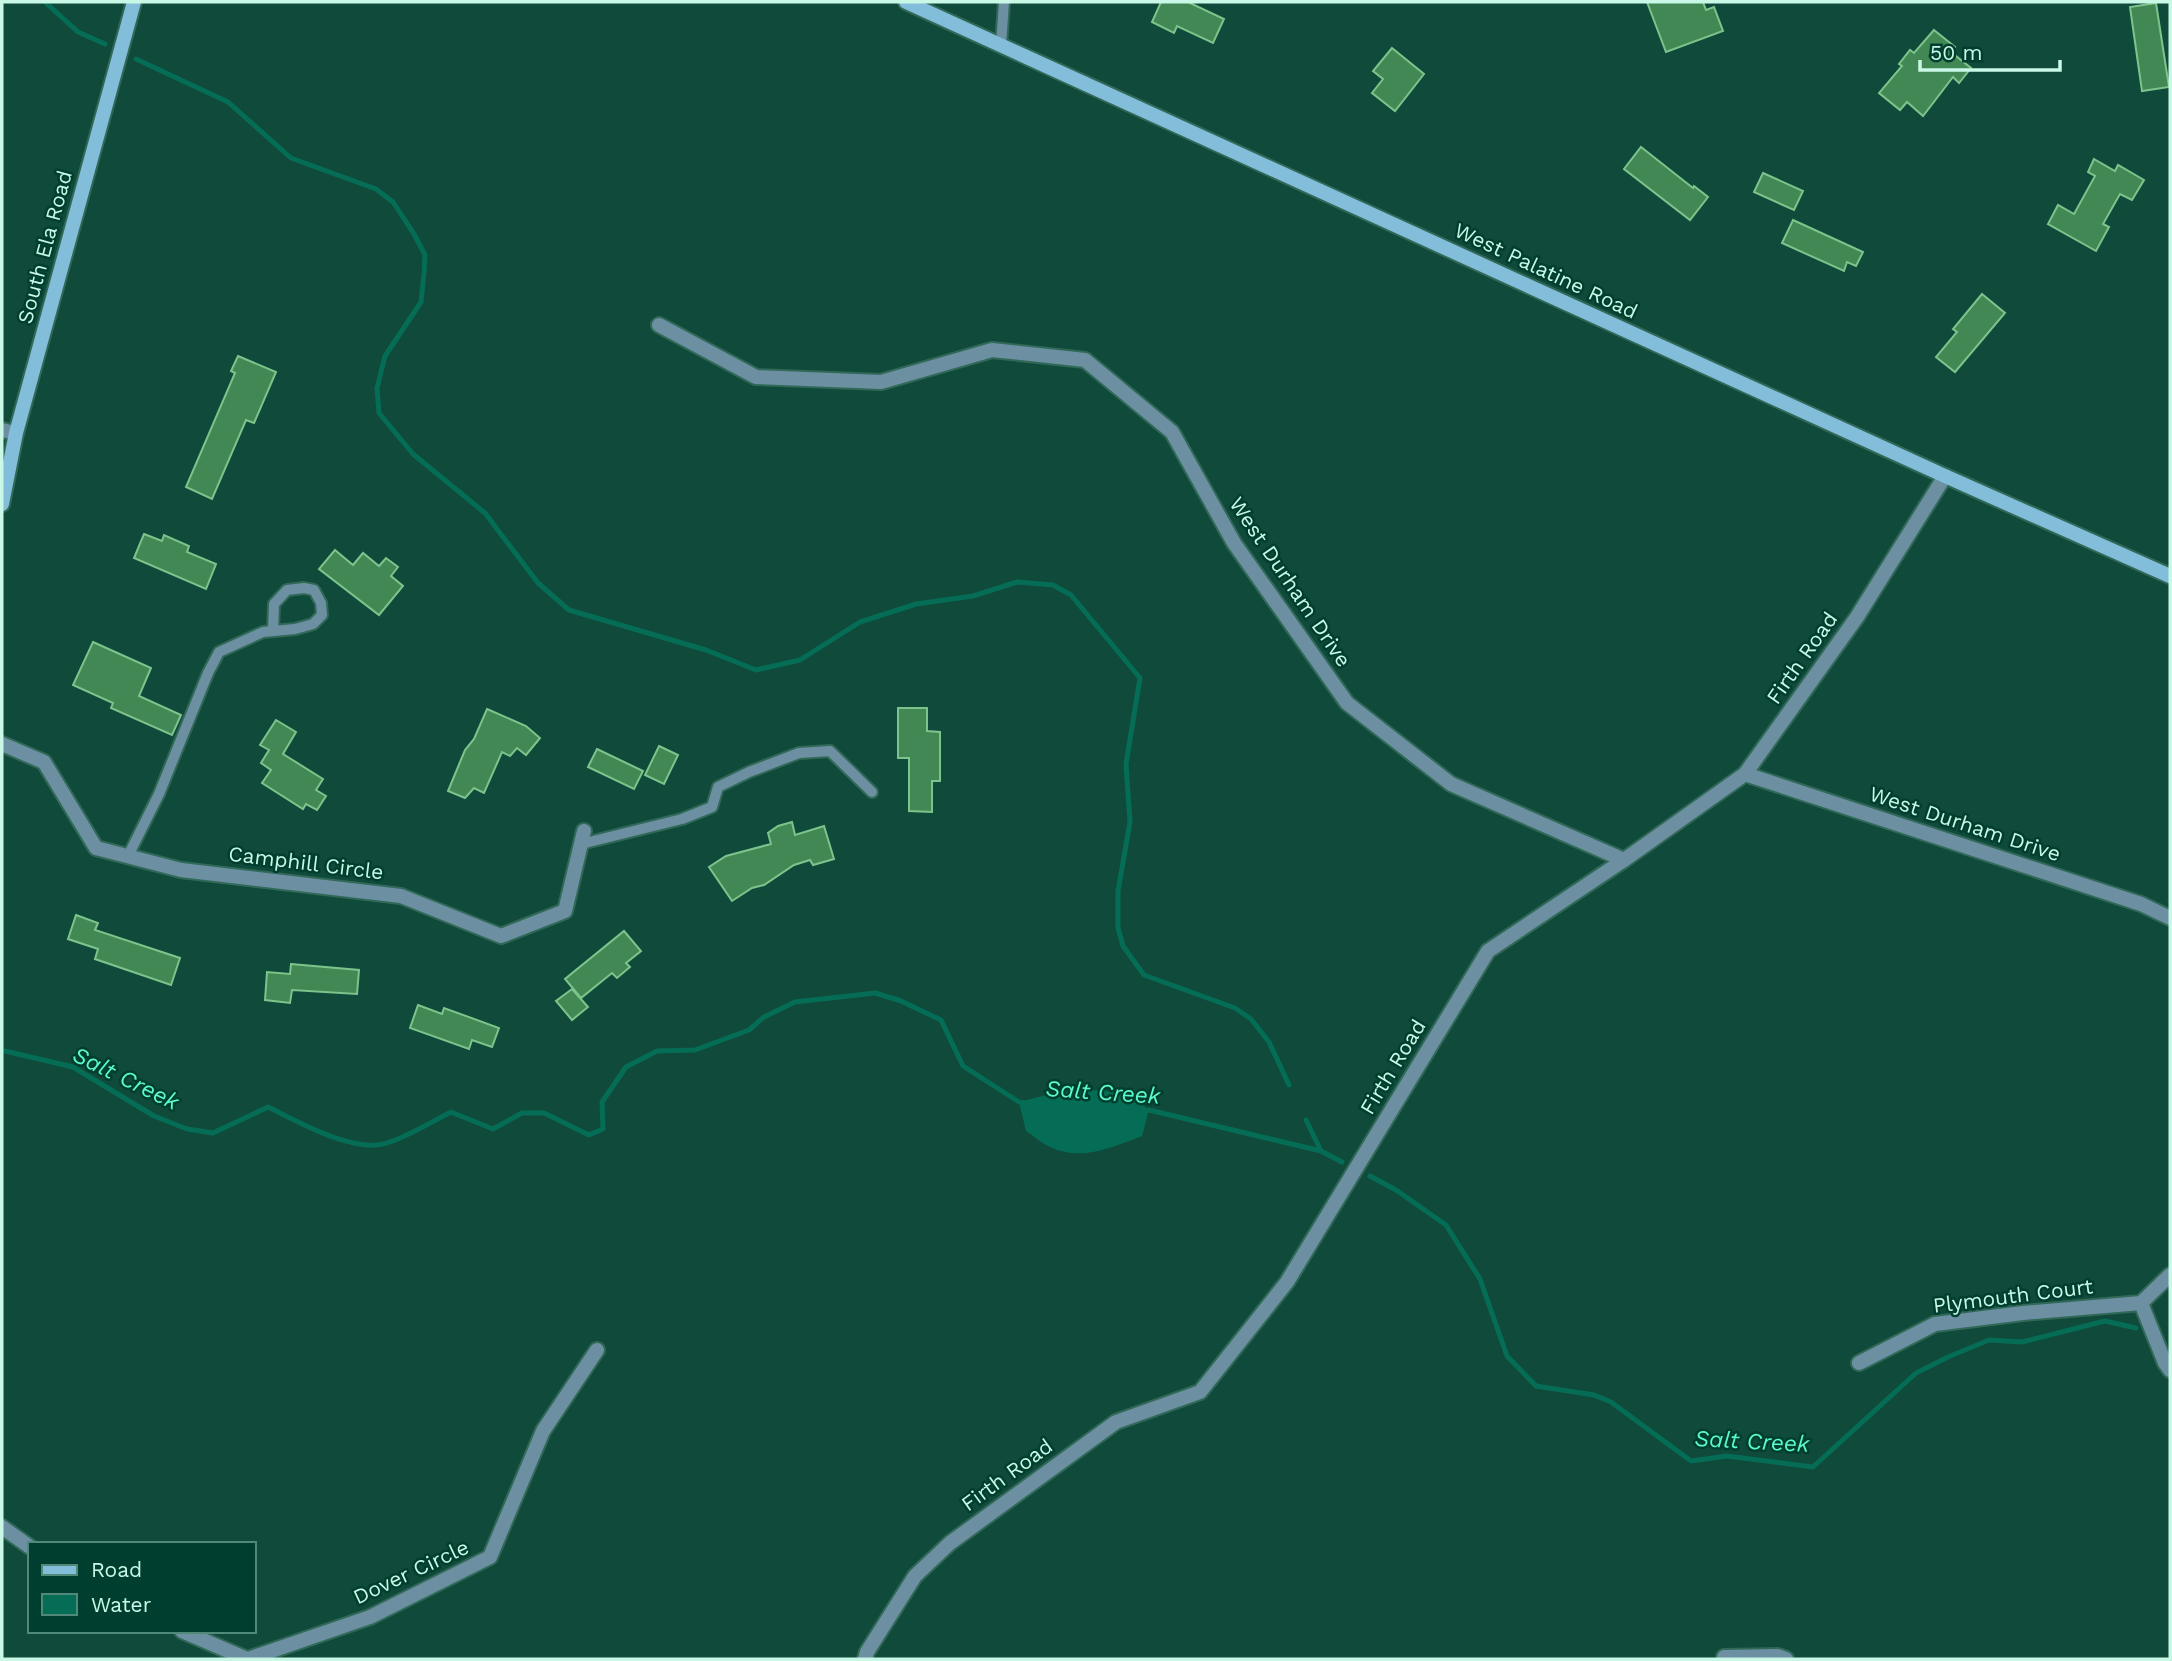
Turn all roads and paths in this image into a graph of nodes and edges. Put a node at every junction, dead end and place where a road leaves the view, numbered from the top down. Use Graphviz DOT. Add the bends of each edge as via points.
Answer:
graph roads {
  1 [pos="134,2"];
  2 [pos="906,2"];
  3 [pos="1004,2"];
  4 [pos="1001,45"];
  5 [pos="659,325"];
  6 [pos="9,431"];
  7 [pos="1945,476"];
  8 [pos="2,504"];
  9 [pos="2170,576"];
  10 [pos="273,631"];
  11 [pos="2,744"];
  12 [pos="1745,774"];
  13 [pos="872,792"];
  14 [pos="583,837"];
  15 [pos="128,856"];
  16 [pos="1624,860"];
  17 [pos="2170,918"];
  18 [pos="2170,1275"];
  19 [pos="2141,1303"];
  20 [pos="597,1350"];
  21 [pos="1859,1363"];
  22 [pos="2170,1370"];
  23 [pos="2,1527"];
  24 [pos="28,1546"];
  25 [pos="187,1633"];
  26 [pos="1724,1657"];
  27 [pos="247,1659"];
  28 [pos="865,1659"];
  29 [pos="1786,1659"];
  1 -- 6 [label="main road, South Ela Road"];
  2 -- 4 [label="main road, West Palatine Road"];
  3 -- 4 [label="lane"];
  4 -- 7 [label="main road, West Palatine Road"];
  5 -- 16 [label="street, West Durham Drive" via="756,377 881,382 992,351 1085,360 1172,432 1234,543 1347,703 1451,784"];
  6 -- 8 [label="main road, South Ela Road"];
  7 -- 9 [label="main road, West Palatine Road"];
  7 -- 12 [label="street, Firth Road" via="1857,617"];
  10 -- 10 [label="lane" via="313,624 322,615 314,590 287,590 274,604"];
  10 -- 15 [label="lane" via="219,652"];
  11 -- 15 [label="street, Camphill Circle" via="44,762 96,848"];
  12 -- 16 [label="street, Firth Road"];
  12 -- 17 [label="street, West Durham Drive" via="2141,904"];
  13 -- 14 [label="lane" via="830,751 800,753 718,787 712,807 670,822"];
  14 -- 15 [label="street, Camphill Circle" via="565,911 501,936 401,896 181,870"];
  16 -- 28 [label="street, Firth Road" via="1488,951 1287,1282 1200,1392 1116,1422 950,1543 915,1576"];
  18 -- 19 [label="street"];
  19 -- 21 [label="street, Plymouth Court" via="1935,1324"];
  19 -- 22 [label="street"];
  20 -- 27 [label="street, Dover Circle" via="543,1431 490,1557 370,1617"];
  23 -- 24 [label="street"];
  25 -- 27 [label="street"];
  26 -- 29 [label="street"];
}
